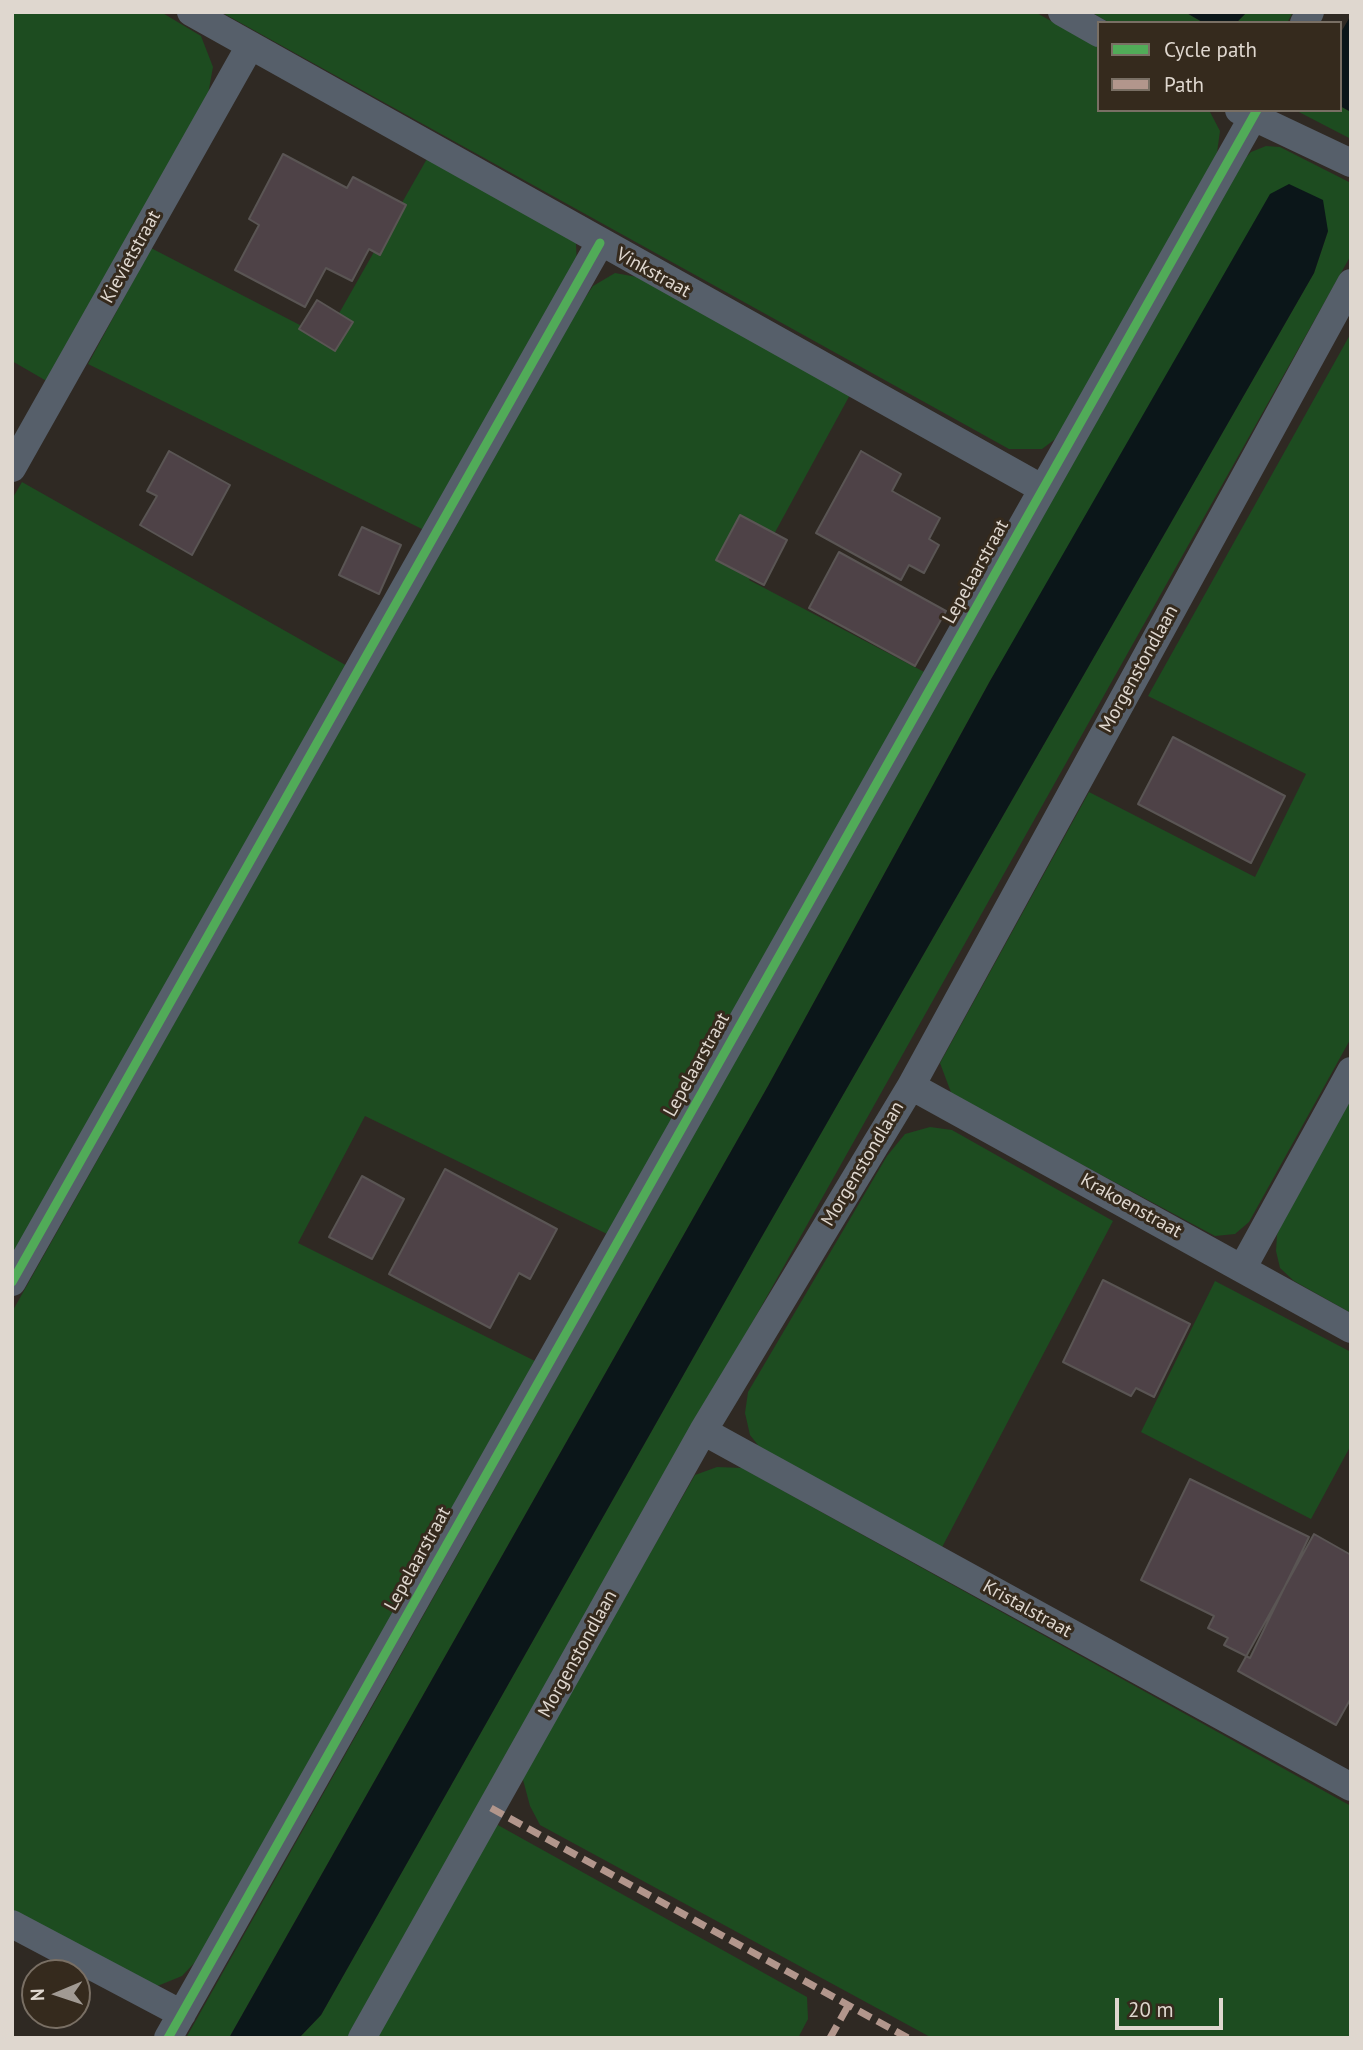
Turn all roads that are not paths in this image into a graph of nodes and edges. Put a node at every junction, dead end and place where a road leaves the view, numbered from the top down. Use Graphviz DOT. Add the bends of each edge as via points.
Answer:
graph roads {
  1 [pos="191,12"];
  2 [pos="1062,12"];
  3 [pos="1097,32"];
  4 [pos="250,46"];
  5 [pos="1249,113"];
  6 [pos="1351,163"];
  7 [pos="600,243"];
  8 [pos="1351,283"];
  9 [pos="12,468"];
  10 [pos="1043,489"];
  11 [pos="1351,1071"];
  12 [pos="911,1086"];
  13 [pos="1243,1267"];
  14 [pos="12,1282"];
  15 [pos="1351,1329"];
  16 [pos="703,1432"];
  17 [pos="1351,1787"];
  18 [pos="12,1924"];
  19 [pos="175,2026"];
  20 [pos="362,2038"];
  1 -- 4 [label="street, Vinkstraat"];
  2 -- 3 [label="street"];
  4 -- 7 [label="street, Vinkstraat"];
  4 -- 9 [label="street, Kievietstraat"];
  5 -- 6 [label="street"];
  5 -- 10 [label="street, Lepelaarstraat"];
  7 -- 10 [label="street, Vinkstraat"];
  7 -- 14 [label="street"];
  8 -- 12 [label="street, Morgenstondlaan"];
  10 -- 19 [label="street, Lepelaarstraat"];
  11 -- 13 [label="street"];
  12 -- 13 [label="street, Krakoenstraat"];
  12 -- 16 [label="street, Morgenstondlaan"];
  13 -- 15 [label="street, Krakoenstraat"];
  16 -- 17 [label="street, Kristalstraat"];
  16 -- 20 [label="street, Morgenstondlaan"];
  18 -- 19 [label="street"];
}
